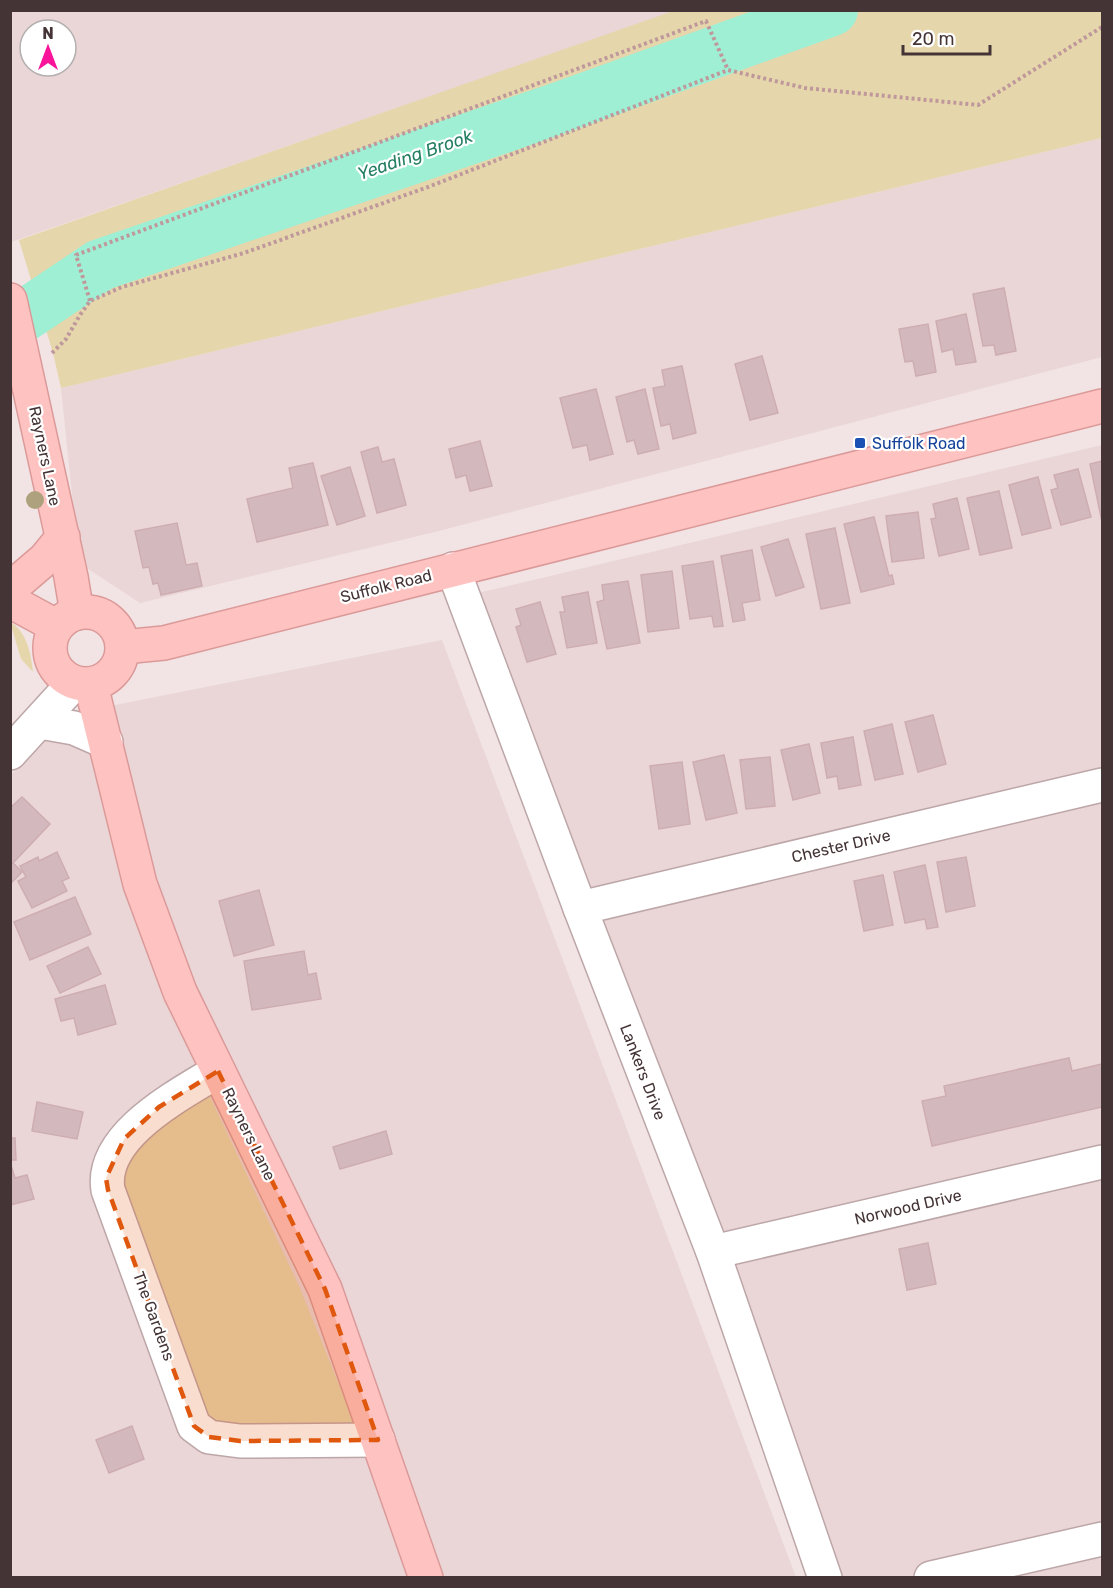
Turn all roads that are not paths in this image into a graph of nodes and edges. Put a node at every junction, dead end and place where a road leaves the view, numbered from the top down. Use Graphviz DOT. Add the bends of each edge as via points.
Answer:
graph roads {
  1 [pos="14,315"];
  2 [pos="1102,406"];
  3 [pos="63,537"];
  4 [pos="453,569"];
  5 [pos="10,589"];
  6 [pos="10,601"];
  7 [pos="67,619"];
  8 [pos="123,647"];
  9 [pos="82,684"];
  10 [pos="40,722"];
  11 [pos="106,742"];
  12 [pos="10,753"];
  13 [pos="1102,785"];
  14 [pos="580,908"];
  15 [pos="218,1071"];
  16 [pos="1102,1162"];
  17 [pos="713,1252"];
  18 [pos="378,1440"];
  19 [pos="1102,1539"];
  20 [pos="426,1578"];
  21 [pos="825,1578"];
  22 [pos="931,1578"];
  1 -- 3 [label="street, Rayners Lane"];
  2 -- 4 [label="street, Suffolk Road"];
  3 -- 5 [label="street" via="45,559"];
  3 -- 7 [label="street, Rayners Lane"];
  4 -- 8 [label="street, Suffolk Road" via="164,642"];
  4 -- 14 [label="street, Lankers Drive"];
  6 -- 7 [label="street"];
  7 -- 8 [label="street" via="92,612 108,618 119,631"];
  7 -- 9 [label="street, Rayners Lane" via="50,648 53,665 61,676"];
  8 -- 9 [label="street" via="115,671 105,680"];
  9 -- 10 [label="street"];
  9 -- 11 [label="street, Rayners Lane"];
  10 -- 11 [label="street" via="74,728"];
  10 -- 12 [label="street"];
  11 -- 15 [label="street, Rayners Lane" via="140,884 180,992"];
  13 -- 14 [label="street, Chester Drive"];
  14 -- 17 [label="street, Lankers Drive"];
  15 -- 18 [label="street, Rayners Lane" via="325,1289"];
  15 -- 18 [label="street, The Gardens" via="159,1107 124,1140 106,1179 194,1426 209,1437 240,1441"];
  16 -- 17 [label="street, Norwood Drive"];
  17 -- 21 [label="street, Lankers Drive"];
  18 -- 20 [label="street, Rayners Lane"];
  19 -- 22 [label="street"];
}
